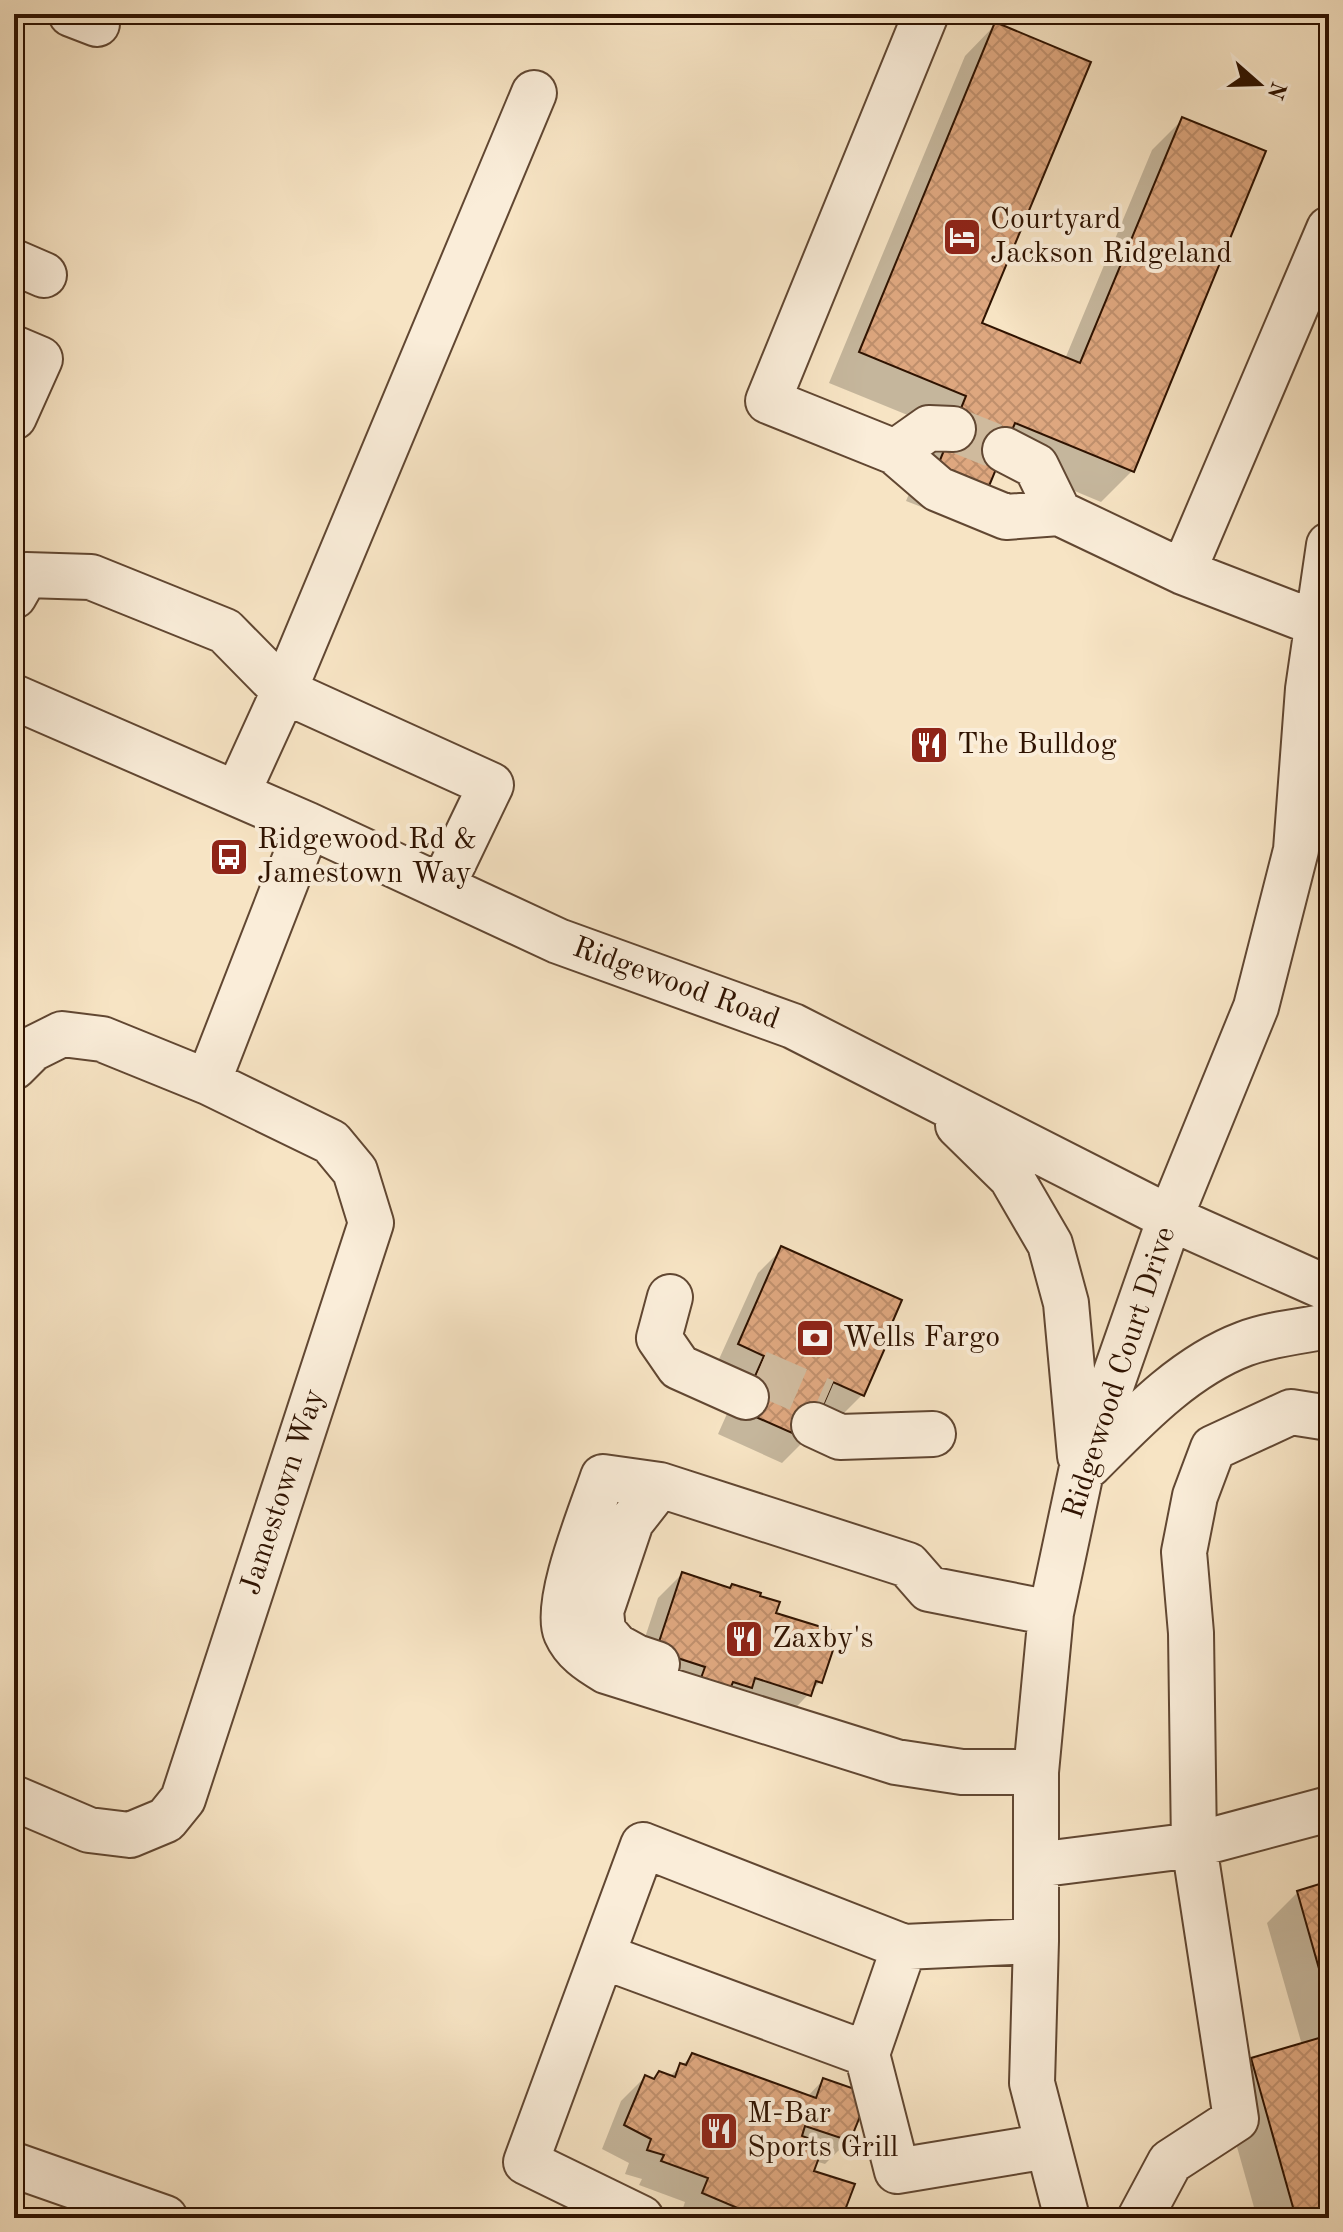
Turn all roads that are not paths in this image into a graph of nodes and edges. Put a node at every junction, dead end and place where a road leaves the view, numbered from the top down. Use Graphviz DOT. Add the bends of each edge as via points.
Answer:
graph roads {
  1 [pos="926,14"];
  2 [pos="534,93"];
  3 [pos="1329,229"];
  4 [pos="14,348"];
  5 [pos="14,417"];
  6 [pos="953,429"];
  7 [pos="1005,450"];
  8 [pos="895,452"];
  9 [pos="1059,513"];
  10 [pos="1329,545"];
  11 [pos="1183,572"];
  12 [pos="14,596"];
  13 [pos="1318,624"];
  14 [pos="284,691"];
  15 [pos="14,697"];
  16 [pos="1316,751"];
  17 [pos="237,794"];
  18 [pos="308,825"];
  19 [pos="442,887"];
  20 [pos="14,1067"];
  21 [pos="208,1082"];
  22 [pos="928,1095"];
  23 [pos="1170,1218"];
  24 [pos="1329,1289"];
  25 [pos="1329,1326"];
  26 [pos="1329,1418"];
  27 [pos="1081,1472"];
  28 [pos="1051,1613"];
  29 [pos="1036,1772"];
  30 [pos="14,1798"];
  31 [pos="1329,1809"];
  32 [pos="1194,1845"];
  33 [pos="1036,1865"];
  34 [pos="1036,1941"];
  35 [pos="904,1947"];
  36 [pos="602,1956"];
  37 [pos="867,2054"];
  38 [pos="1048,2146"];
  39 [pos="14,2165"];
  40 [pos="165,2218"];
  41 [pos="641,2218"];
  42 [pos="1067,2218"];
  43 [pos="1140,2218"];
  1 -- 8 [label="street" via="768,401"];
  2 -- 14 [label="street"];
  3 -- 11 [label="street"];
  4 -- 5 [label="street" via="40,359"];
  6 -- 8 [label="street" via="929,428"];
  7 -- 9 [label="street" via="1036,466"];
  8 -- 9 [label="street" via="938,489 1006,517"];
  9 -- 11 [label="street"];
  10 -- 13 [label="street, Ridgewood Court Drive"];
  11 -- 13 [label="street"];
  12 -- 14 [label="street" via="26,575 91,577 225,631"];
  13 -- 16 [label="street, Ridgewood Court Drive" via="1308,689"];
  14 -- 17 [label="street"];
  14 -- 19 [label="street" via="491,785"];
  15 -- 17 [label="street, Ridgewood Road"];
  16 -- 23 [label="street, Ridgewood Court Drive" via="1256,1007"];
  17 -- 18 [label="street, Ridgewood Road"];
  18 -- 19 [label="street, Ridgewood Road"];
  18 -- 21 [label="street"];
  19 -- 22 [label="street, Ridgewood Road" via="558,941 793,1026"];
  20 -- 21 [label="street, Jamestown Way" via="32,1049 62,1034 102,1039"];
  21 -- 30 [label="street, Jamestown Way" via="331,1142 355,1171 371,1223 183,1799 166,1820 130,1835 89,1830"];
  22 -- 23 [label="street, Ridgewood Road"];
  22 -- 27 [label="street" via="1011,1177 1050,1244 1066,1303"];
  23 -- 24 [label="street, Ridgewood Road"];
  23 -- 27 [label="street, Ridgewood Court Drive"];
  25 -- 27 [label="street" via="1245,1343 1197,1368"];
  26 -- 32 [label="street" via="1291,1412 1213,1448 1195,1496 1184,1552 1191,1633"];
  27 -- 28 [label="street, Ridgewood Court Drive"];
  28 -- 29 [label="street, Ridgewood Court Drive"];
  28 -- 29 [label="street" via="929,1589 908,1565 660,1485 603,1477 565,1590 565,1631 584,1658 606,1671 896,1762 962,1772"];
  29 -- 33 [label="street, Ridgewood Court Drive"];
  31 -- 32 [label="street"];
  32 -- 33 [label="street"];
  32 -- 43 [label="street" via="1236,2119 1170,2162"];
  33 -- 34 [label="street, Ridgewood Court Drive"];
  34 -- 35 [label="street"];
  34 -- 38 [label="street, Ridgewood Court Drive" via="1032,2083"];
  35 -- 36 [label="street" via="643,1845"];
  35 -- 37 [label="street"];
  36 -- 37 [label="street"];
  36 -- 41 [label="street" via="526,2162"];
  37 -- 38 [label="street" via="897,2171"];
  38 -- 42 [label="street, Ridgewood Court Drive"];
  39 -- 40 [label="street"];
}
